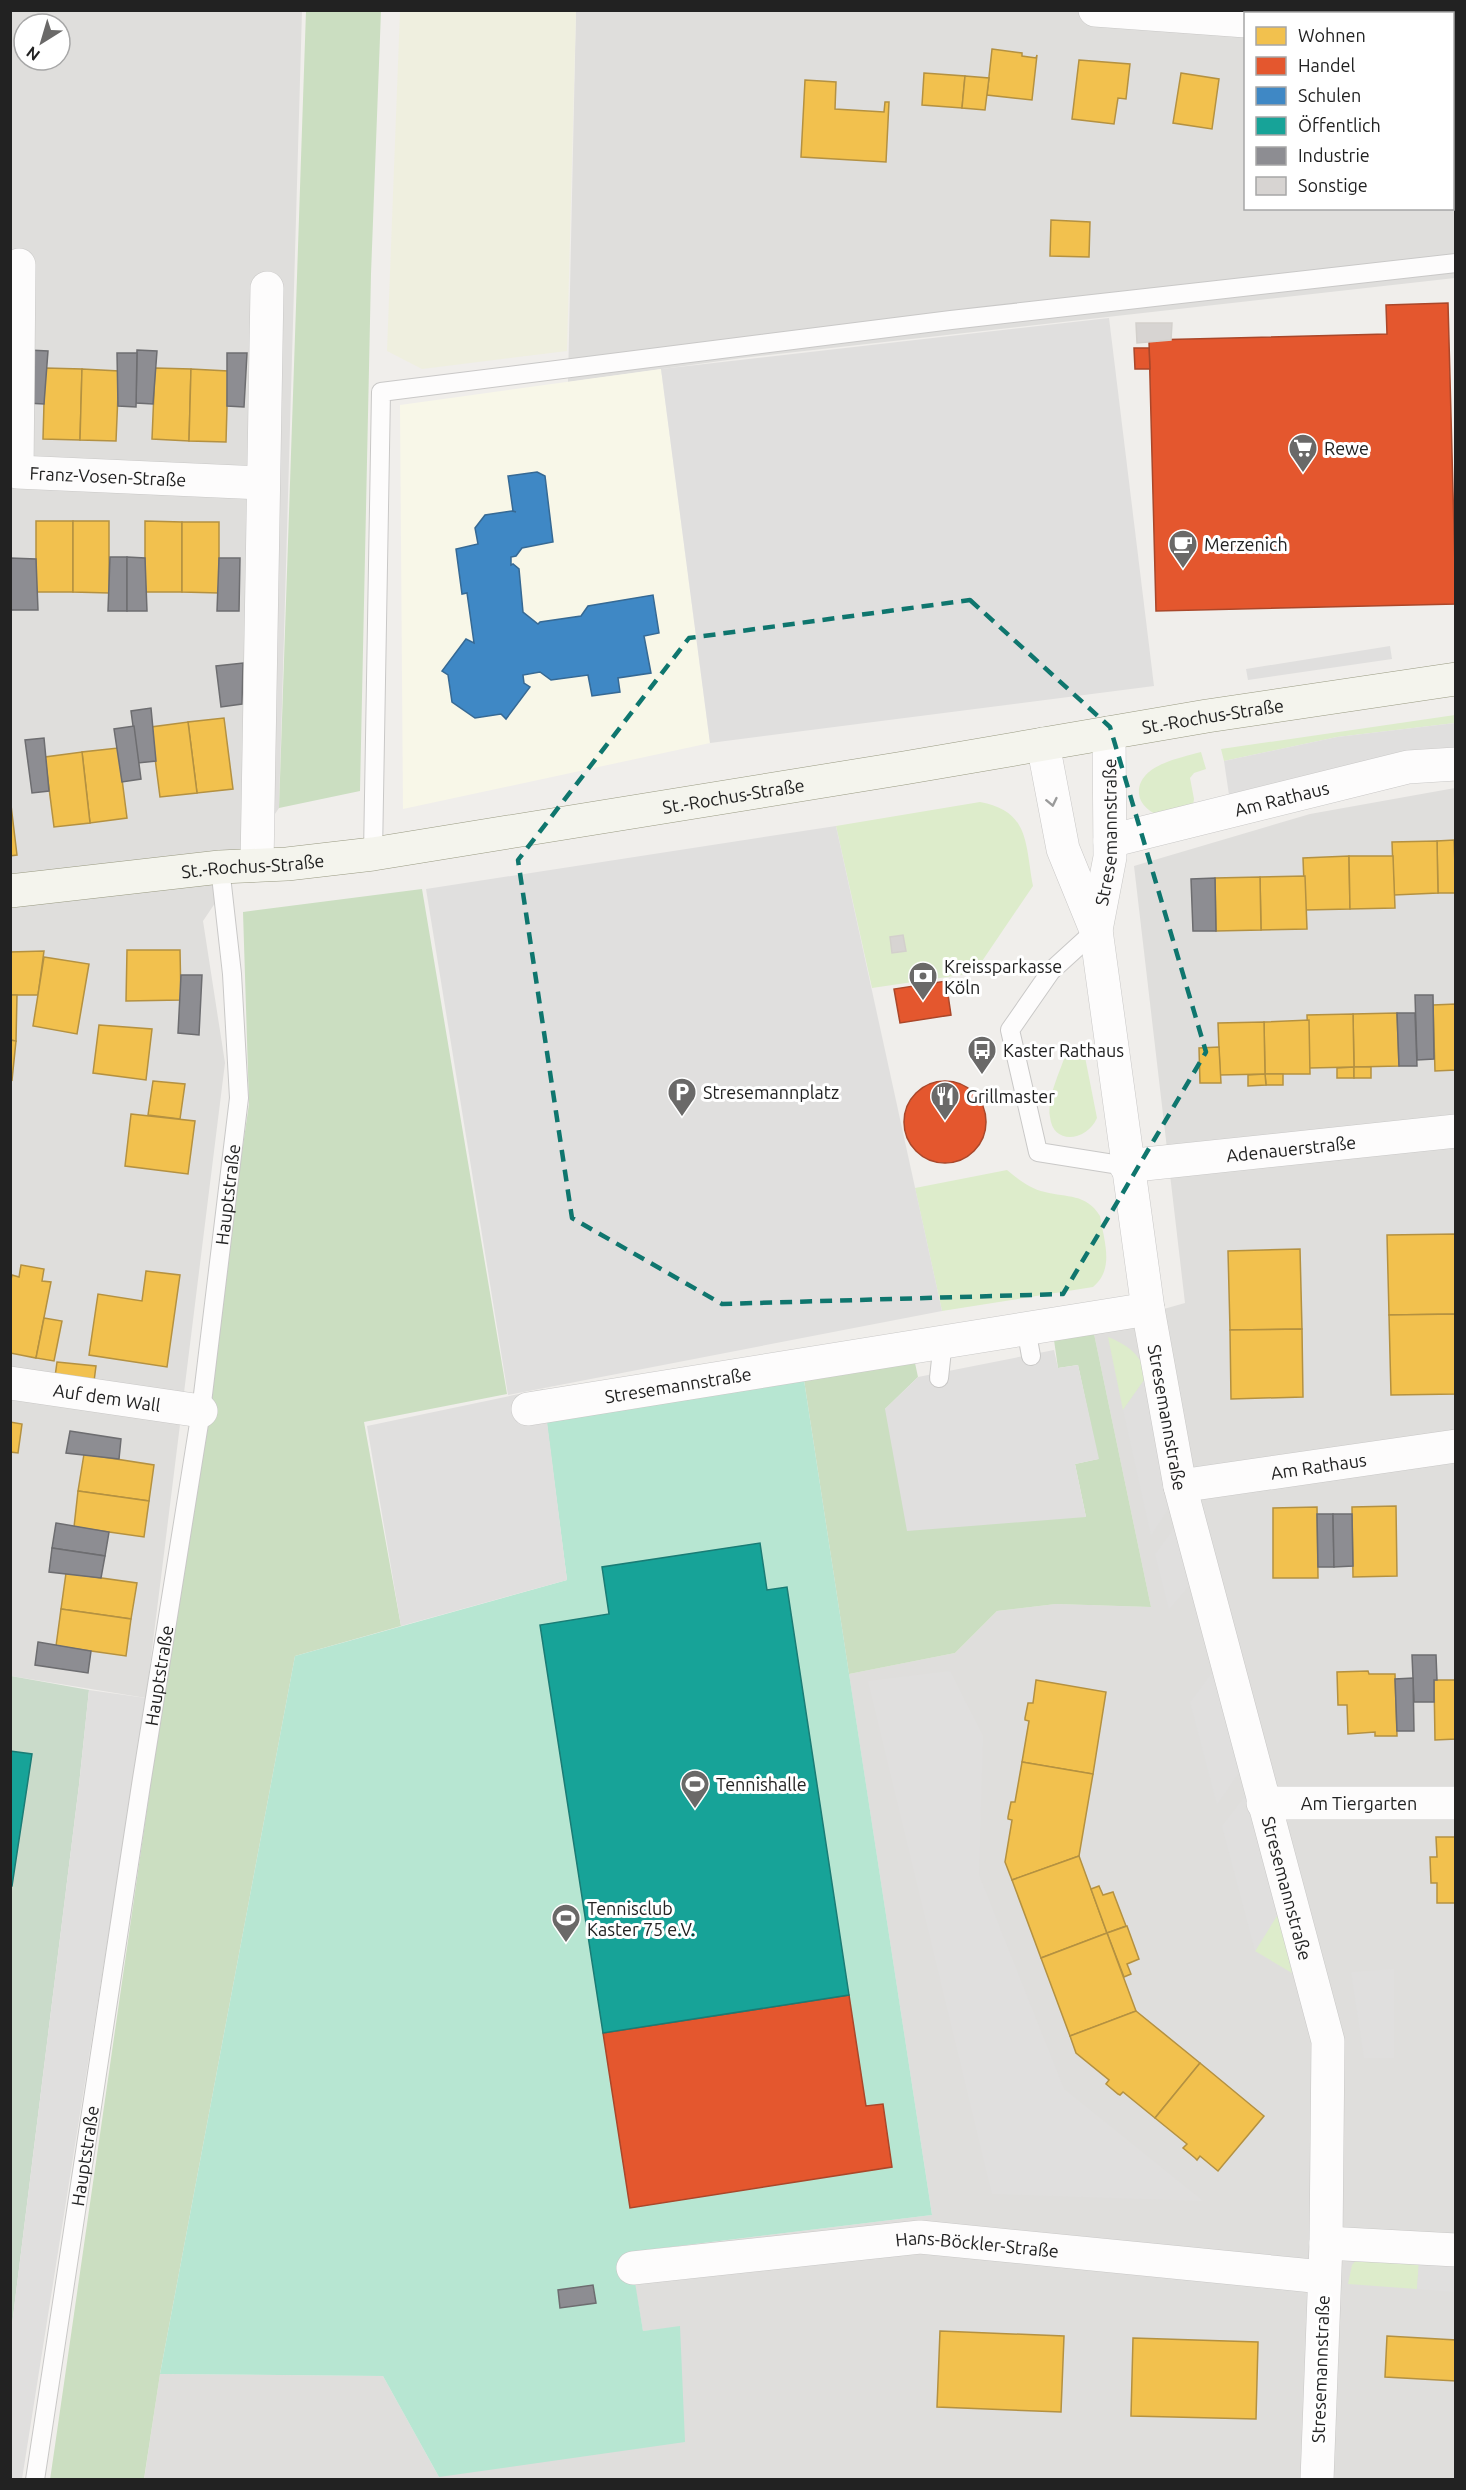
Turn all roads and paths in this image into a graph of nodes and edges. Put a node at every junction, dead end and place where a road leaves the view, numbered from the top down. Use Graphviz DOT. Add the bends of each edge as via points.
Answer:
graph roads {
  1 [pos="1095,10"];
  2 [pos="1244,21"];
  3 [pos="1455,263"];
  4 [pos="20,265"];
  5 [pos="267,288"];
  6 [pos="262,483"];
  7 [pos="1455,679"];
  8 [pos="1108,733"];
  9 [pos="1043,744"];
  10 [pos="1455,764"];
  11 [pos="1110,841"];
  12 [pos="373,854"];
  13 [pos="257,865"];
  14 [pos="220,867"];
  15 [pos="10,891"];
  16 [pos="1096,930"];
  17 [pos="1455,1131"];
  18 [pos="1126,1166"];
  19 [pos="1148,1309"];
  20 [pos="943,1341"];
  21 [pos="939,1378"];
  22 [pos="10,1383"];
  23 [pos="528,1409"];
  24 [pos="201,1411"];
  25 [pos="1455,1446"];
  26 [pos="1180,1486"];
  27 [pos="1263,1803"];
  28 [pos="1455,1803"];
  29 [pos="1326,2243"];
  30 [pos="1455,2250"];
  31 [pos="633,2268"];
  32 [pos="1323,2277"];
  33 [pos="35,2480"];
  34 [pos="1317,2480"];
  1 -- 2 [label="street"];
  3 -- 12 [label="lane" via="951,320 381,392"];
  4 -- 6 [label="street, Franz-Vosen-Straße" via="17,472"];
  5 -- 6 [label="street"];
  6 -- 13 [label="street"];
  7 -- 8 [label="street, St.-Rochus-Straße"];
  8 -- 9 [label="street, St.-Rochus-Straße"];
  8 -- 11 [label="street, Stresemannstraße"];
  9 -- 12 [label="street, St.-Rochus-Straße"];
  9 -- 16 [label="street, Stresemannstraße, one-way" via="1063,849"];
  10 -- 11 [label="street, Am Rathaus" via="1408,767"];
  11 -- 16 [label="street, Stresemannstraße"];
  12 -- 13 [label="street, St.-Rochus-Straße"];
  13 -- 14 [label="street, St.-Rochus-Straße"];
  14 -- 15 [label="street, St.-Rochus-Straße"];
  14 -- 24 [label="lane, Hauptstraße" via="232,975 239,1098"];
  16 -- 18 [label="street, Stresemannstraße"];
  16 -- 18 [label="lane" via="1051,972 1010,1030 1038,1152"];
  17 -- 18 [label="street, Adenauerstraße"];
  18 -- 19 [label="street, Stresemannstraße"];
  19 -- 20 [label="street, Stresemannstraße" via="1029,1342"];
  19 -- 26 [label="street, Stresemannstraße"];
  20 -- 21 [label="lane"];
  20 -- 23 [label="street, Stresemannstraße"];
  22 -- 24 [label="street, Auf dem Wall"];
  24 -- 33 [label="lane, Hauptstraße"];
  25 -- 26 [label="street, Am Rathaus"];
  26 -- 27 [label="street, Stresemannstraße"];
  27 -- 28 [label="street, Am Tiergarten"];
  27 -- 29 [label="street, Stresemannstraße" via="1328,2040"];
  29 -- 30 [label="street"];
  29 -- 32 [label="street, Stresemannstraße"];
  31 -- 32 [label="street, Hans-Böckler-Straße" via="920,2237"];
  32 -- 34 [label="street, Stresemannstraße"];
}
